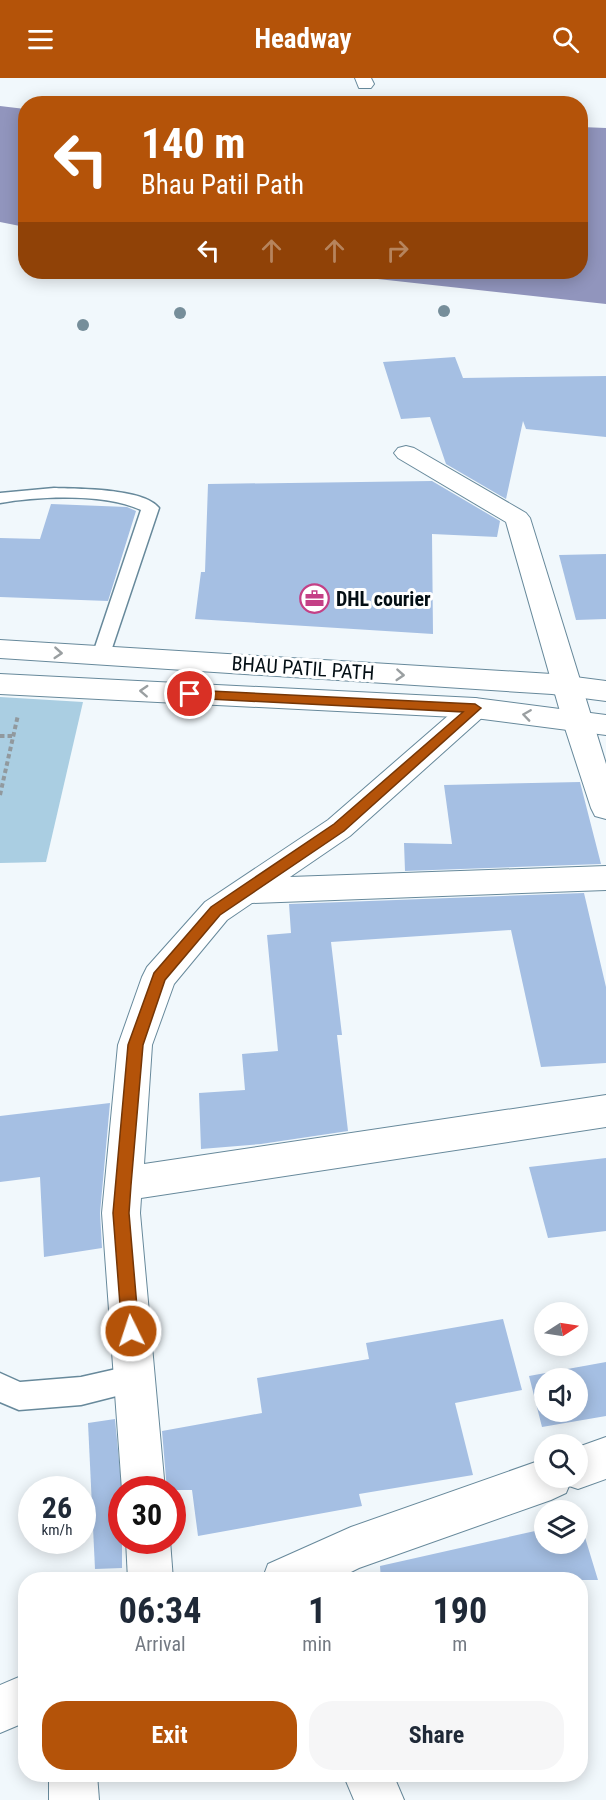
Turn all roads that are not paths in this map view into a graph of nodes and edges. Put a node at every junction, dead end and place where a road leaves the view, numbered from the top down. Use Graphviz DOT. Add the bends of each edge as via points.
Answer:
graph roads {
  1 [pos="406,453"];
  2 [pos="0,498"];
  3 [pos="0,649"];
  4 [pos="101,656"];
  5 [pos="0,684"];
  6 [pos="568,686"];
  7 [pos="606,691"];
  8 [pos="475,708"];
  9 [pos="577,722"];
  10 [pos="606,725"];
  11 [pos="606,808"];
  12 [pos="606,878"];
  13 [pos="246,891"];
  14 [pos="606,1111"];
  15 [pos="123,1185"];
  16 [pos="134,1379"];
  17 [pos="0,1388"];
  18 [pos="606,1458"];
  19 [pos="588,1464"];
  20 [pos="142,1476"];
  21 [pos="534,1484"];
  22 [pos="149,1554"];
  23 [pos="150,1572"];
  24 [pos="301,1572"];
  25 [pos="18,1701"];
  26 [pos="0,1709"];
  27 [pos="73,1782"];
  28 [pos="370,1782"];
  29 [pos="74,1800"];
  30 [pos="378,1800"];
  1 -- 6 [label="street" via="517,518"];
  2 -- 4 [label="lane" via="49,493 135,500 150,508"];
  3 -- 4 [label="street, BHAU PATIL PATH, one-way"];
  4 -- 6 [label="street, BHAU PATIL PATH, one-way"];
  8 -- 5 [label="street, BHAU PATIL PATH, one-way"];
  6 -- 7 [label="street, BHAU PATIL PATH"];
  6 -- 9 [label="street"];
  9 -- 8 [label="street, BHAU PATIL PATH, one-way"];
  8 -- 13 [label="street" via="339,828"];
  9 -- 10 [label="street, BHAU PATIL PATH"];
  9 -- 11 [label="street"];
  12 -- 13 [label="street"];
  13 -- 15 [label="street" via="216,911 159,977 135,1045"];
  14 -- 15 [label="street"];
  15 -- 16 [label="street" via="121,1213"];
  16 -- 17 [label="lane" via="81,1392 19,1396"];
  16 -- 20 [label="street"];
  18 -- 19 [label="street"];
  21 -- 24 [label="street" via="351,1549"];
  22 -- 23 [label="street"];
  25 -- 26 [label="street"];
  27 -- 29 [label="street"];
  28 -- 30 [label="street"];
}
